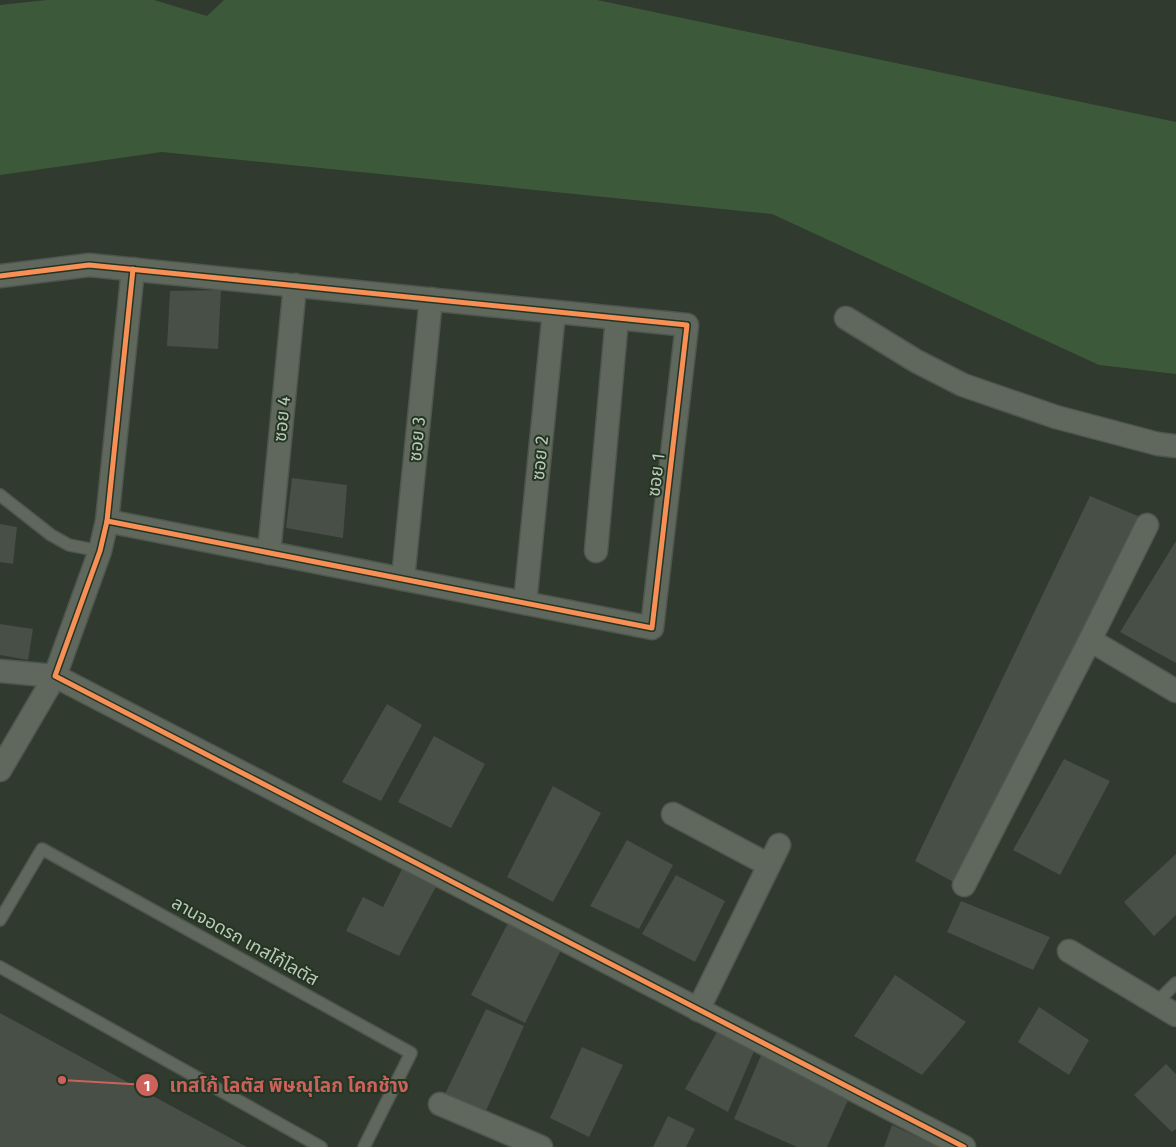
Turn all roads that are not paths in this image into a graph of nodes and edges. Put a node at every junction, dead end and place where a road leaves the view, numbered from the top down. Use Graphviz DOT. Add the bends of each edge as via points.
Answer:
graph roads {
  1 [pos="133,269"];
  2 [pos="0,276"];
  3 [pos="295,286"];
  4 [pos="431,299"];
  5 [pos="554,312"];
  6 [pos="618,318"];
  7 [pos="846,318"];
  8 [pos="1176,446"];
  9 [pos="0,495"];
  10 [pos="107,521"];
  11 [pos="1147,525"];
  12 [pos="100,551"];
  13 [pos="596,551"];
  14 [pos="269,553"];
  15 [pos="403,579"];
  16 [pos="525,603"];
  17 [pos="1090,640"];
  18 [pos="0,671"];
  19 [pos="55,676"];
  20 [pos="1176,691"];
  21 [pos="0,770"];
  22 [pos="673,814"];
  23 [pos="964,885"];
  24 [pos="0,920"];
  25 [pos="1069,950"];
  26 [pos="0,967"];
  27 [pos="1176,982"];
  28 [pos="1156,1003"];
  29 [pos="698,1010"];
  30 [pos="1176,1015"];
  31 [pos="440,1104"];
  32 [pos="321,1147"];
  33 [pos="364,1147"];
  34 [pos="541,1147"];
  35 [pos="964,1147"];
  1 -- 2 [label="street" via="89,265"];
  1 -- 3 [label="street"];
  1 -- 10 [label="street"];
  3 -- 4 [label="street"];
  3 -- 14 [label="street, ซอย 4"];
  4 -- 5 [label="street"];
  4 -- 15 [label="street, ซอย 3"];
  5 -- 6 [label="street"];
  5 -- 16 [label="street, ซอย 2"];
  6 -- 13 [label="street"];
  6 -- 16 [label="street, ซอย 1" via="688,325 652,628"];
  7 -- 8 [label="street" via="916,361 963,385 1056,417"];
  9 -- 12 [label="lane" via="63,542"];
  10 -- 12 [label="street"];
  10 -- 14 [label="street"];
  11 -- 17 [label="street"];
  12 -- 19 [label="street"];
  14 -- 15 [label="street"];
  15 -- 16 [label="street"];
  17 -- 20 [label="street"];
  17 -- 23 [label="street"];
  18 -- 19 [label="street"];
  19 -- 21 [label="street"];
  19 -- 29 [label="street"];
  22 -- 29 [label="street" via="774,855"];
  24 -- 33 [label="lane, ลานจอดรถ เทสโก้โลตัส" via="42,850 411,1053"];
  25 -- 28 [label="street"];
  26 -- 32 [label="lane"];
  27 -- 28 [label="lane"];
  28 -- 30 [label="street"];
  29 -- 35 [label="street"];
  31 -- 34 [label="street"];
}
